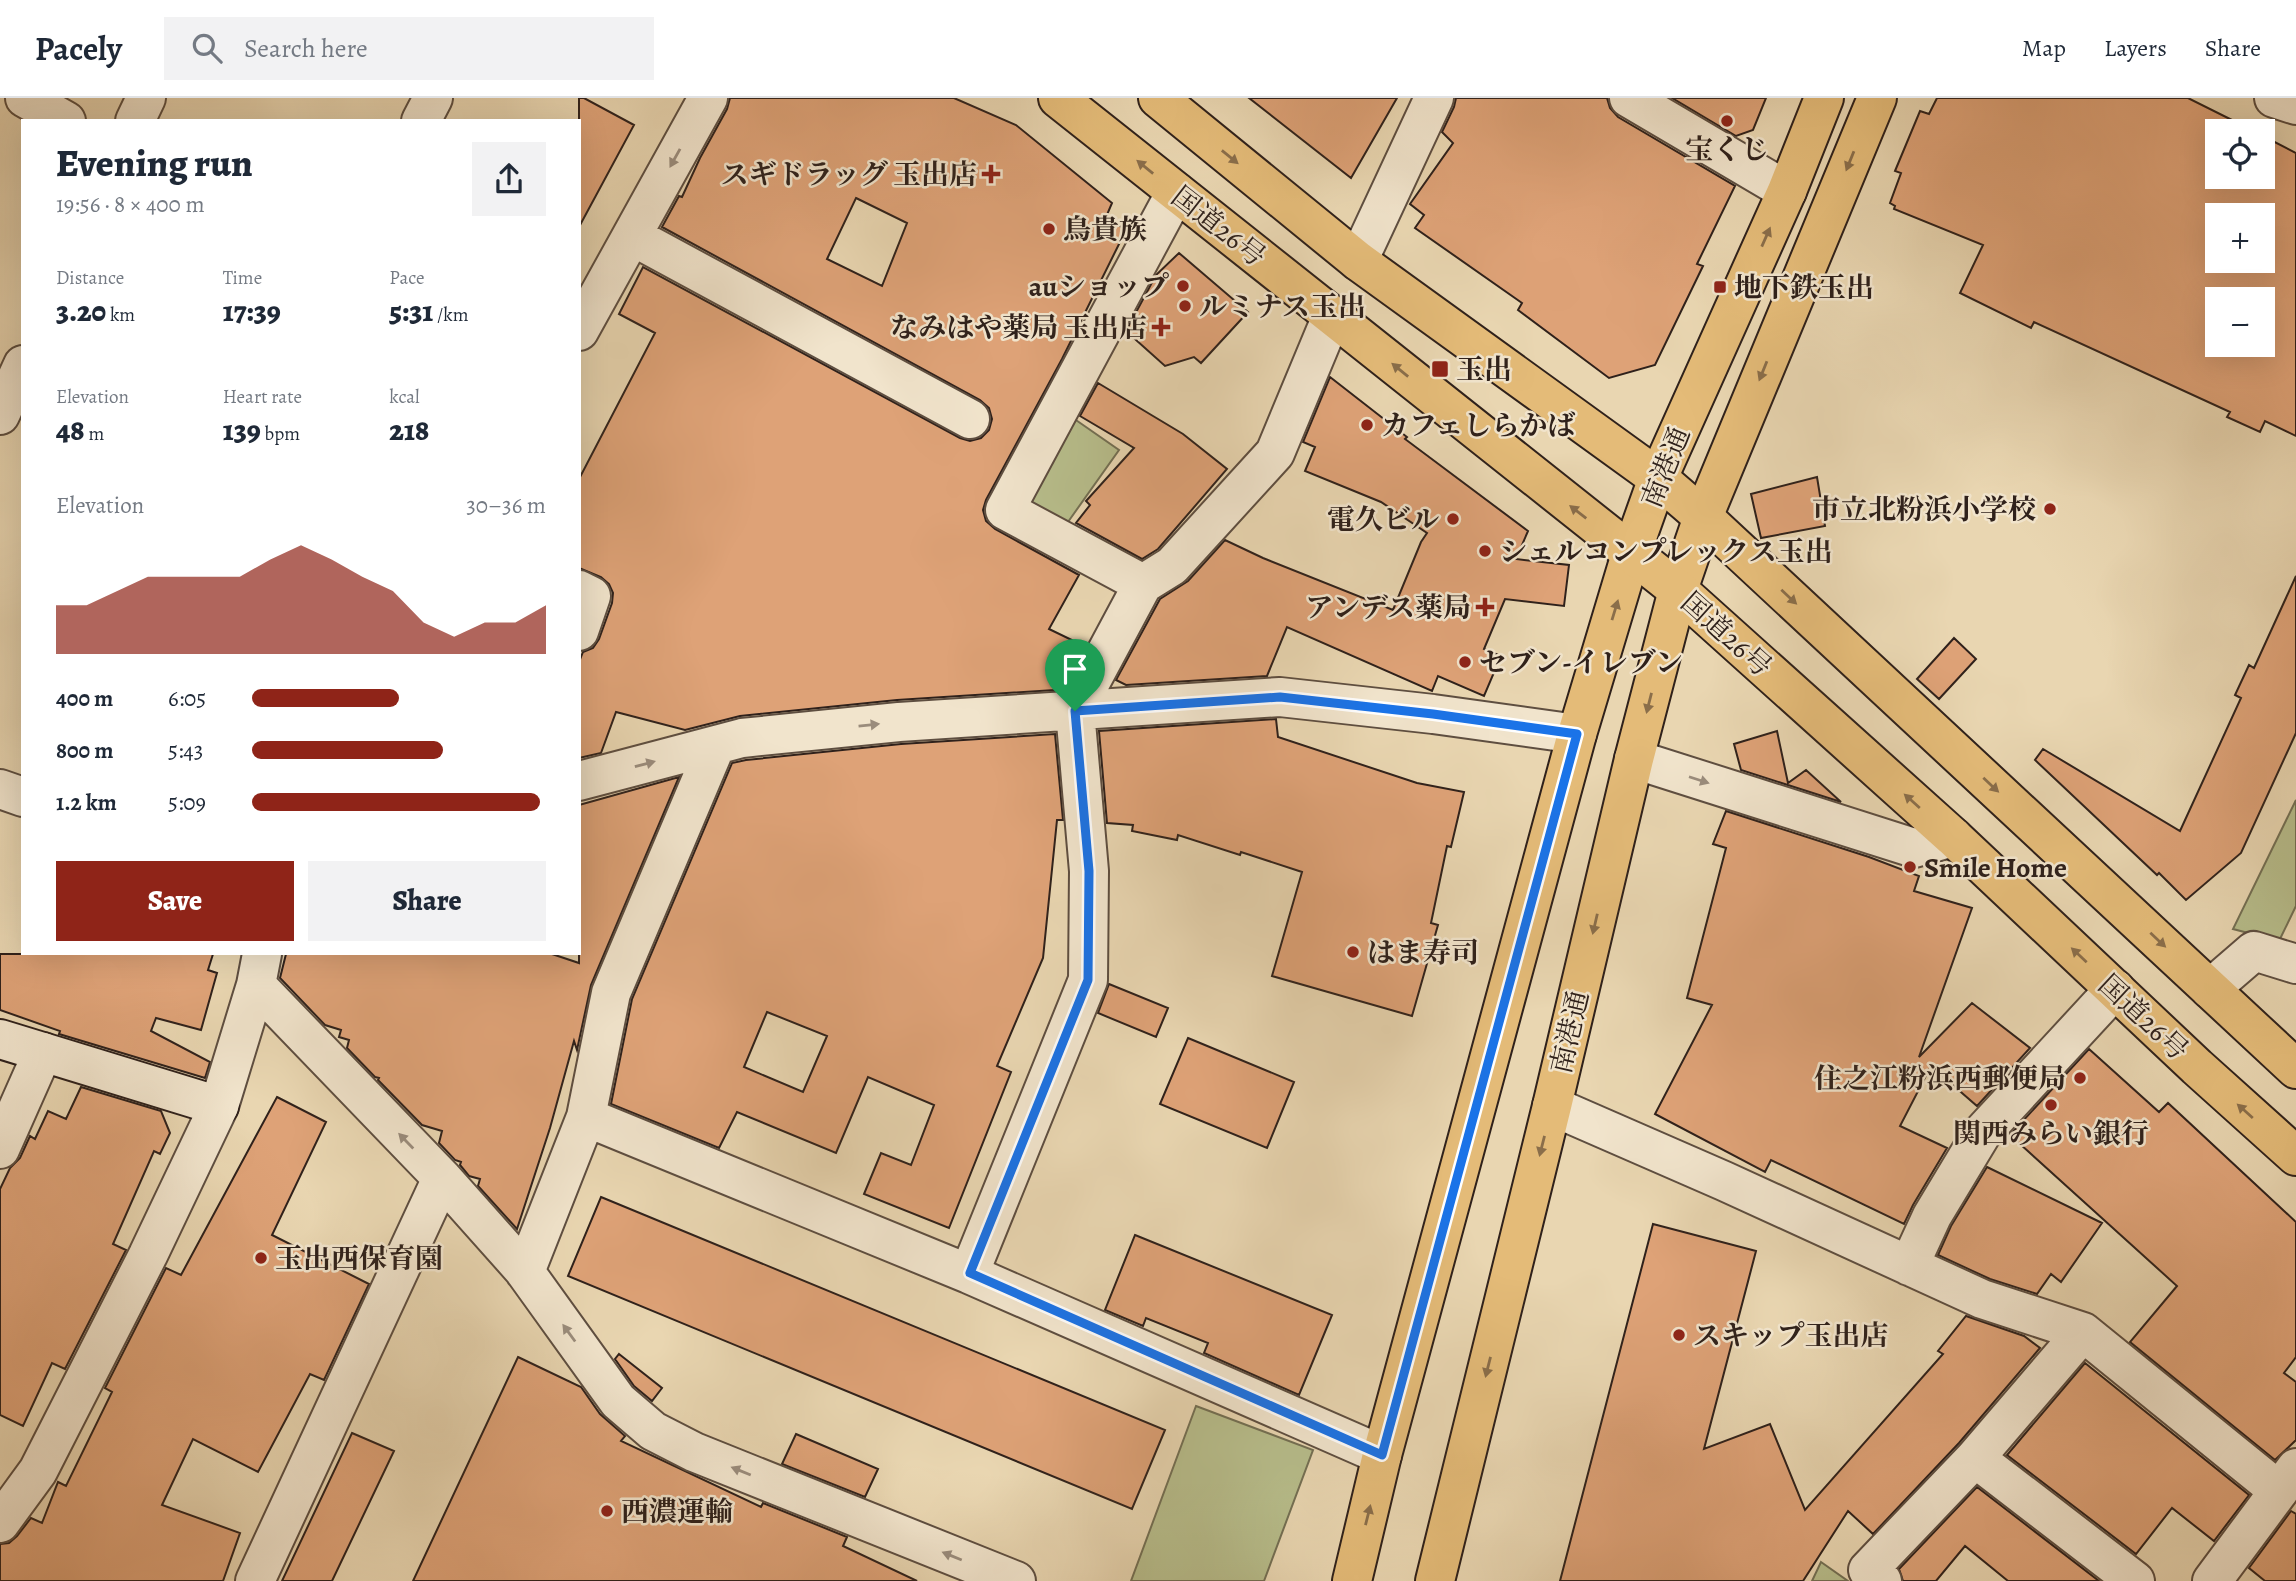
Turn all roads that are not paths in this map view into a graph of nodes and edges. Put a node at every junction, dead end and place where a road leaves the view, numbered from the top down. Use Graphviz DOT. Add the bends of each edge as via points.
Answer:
graph roads {
  1 [pos="25,98"];
  2 [pos="146,98"];
  3 [pos="433,98"];
  4 [pos="708,98"];
  5 [pos="1058,98"];
  6 [pos="1158,98"];
  7 [pos="1433,98"];
  8 [pos="1629,98"];
  9 [pos="1824,98"];
  10 [pos="1877,98"];
  11 [pos="2274,98"];
  12 [pos="2296,105"];
  13 [pos="62,119"];
  14 [pos="136,119"];
  15 [pos="422,119"];
  16 [pos="1787,191"];
  17 [pos="1176,192"];
  18 [pos="632,236"];
  19 [pos="1358,261"];
  20 [pos="1332,316"];
  21 [pos="581,327"];
  22 [pos="21,369"];
  23 [pos="0,415"];
  24 [pos="971,419"];
  25 [pos="1658,478"];
  26 [pos="1703,517"];
  27 [pos="1631,554"];
  28 [pos="1143,584"];
  29 [pos="1678,590"];
  30 [pos="581,591"];
  31 [pos="581,625"];
  32 [pos="1075,711"];
  33 [pos="1577,734"];
  34 [pos="716,745"];
  35 [pos="1634,759"];
  36 [pos="581,780"];
  37 [pos="0,789"];
  38 [pos="21,796"];
  39 [pos="1953,837"];
  40 [pos="2296,964"];
  41 [pos="259,970"];
  42 [pos="2115,989"];
  43 [pos="2210,989"];
  44 [pos="0,1039"];
  45 [pos="43,1052"];
  46 [pos="2296,1069"];
  47 [pos="219,1106"];
  48 [pos="1552,1107"];
  49 [pos="586,1116"];
  50 [pos="0,1149"];
  51 [pos="2296,1156"];
  52 [pos="442,1178"];
  53 [pos="1909,1266"];
  54 [pos="525,1272"];
  55 [pos="970,1273"];
  56 [pos="2083,1332"];
  57 [pos="1382,1455"];
  58 [pos="1975,1458"];
  59 [pos="2288,1480"];
  60 [pos="0,1523"];
  61 [pos="254,1581"];
  62 [pos="1016,1581"];
  63 [pos="1352,1581"];
  64 [pos="1435,1581"];
  65 [pos="1882,1581"];
  66 [pos="2135,1581"];
  67 [pos="2211,1581"];
  1 -- 13 [label="street"];
  2 -- 14 [label="street"];
  3 -- 15 [label="street"];
  4 -- 18 [label="street, one-way"];
  17 -- 5 [label="main road, 国道26号, one-way"];
  6 -- 19 [label="main road, one-way"];
  7 -- 19 [label="street"];
  8 -- 16 [label="street"];
  9 -- 16 [label="main road, 南港通"];
  10 -- 26 [label="main road, 南港通, one-way"];
  11 -- 12 [label="street"];
  25 -- 16 [label="main road, 南港通, one-way"];
  17 -- 20 [label="main road, 国道26号"];
  17 -- 28 [label="street" via="1005,510"];
  18 -- 21 [label="street"];
  18 -- 24 [label="street"];
  19 -- 25 [label="main road"];
  27 -- 20 [label="main road, 国道26号, one-way"];
  20 -- 28 [label="street" via="1275,453 1172,566"];
  22 -- 23 [label="street"];
  25 -- 26 [label="main road"];
  25 -- 27 [label="main road, 南港通"];
  26 -- 29 [label="main road, 南港通"];
  26 -- 43 [label="main road, one-way"];
  27 -- 29 [label="main road, 国道26号"];
  33 -- 27 [label="main road, 南港通, one-way"];
  28 -- 32 [label="street"];
  29 -- 35 [label="main road, 南港通, one-way"];
  39 -- 29 [label="main road, 国道26号, one-way"];
  30 -- 31 [label="street" via="591,596"];
  32 -- 33 [label="street" via="1280,697"];
  34 -- 32 [label="street, one-way" via="742,738 886,724"];
  32 -- 55 [label="street" via="1089,871 1088,980"];
  33 -- 57 [label="main road, 南港通"];
  36 -- 34 [label="street, one-way"];
  34 -- 49 [label="street" via="611,993"];
  35 -- 39 [label="street, one-way" via="1913,848"];
  35 -- 48 [label="main road, 南港通, one-way"];
  37 -- 38 [label="street"];
  42 -- 39 [label="main road, 国道26号, one-way"];
  40 -- 43 [label="street" via="2254,951"];
  41 -- 47 [label="street"];
  52 -- 41 [label="street, one-way"];
  51 -- 42 [label="main road, 国道26号, one-way"];
  42 -- 53 [label="street" via="1982,1133 1932,1216"];
  43 -- 46 [label="main road"];
  44 -- 45 [label="street"];
  45 -- 47 [label="street"];
  45 -- 50 [label="street"];
  47 -- 60 [label="street" via="38,1471"];
  48 -- 53 [label="street"];
  48 -- 64 [label="main road, 南港通, one-way"];
  49 -- 54 [label="street"];
  49 -- 55 [label="street"];
  52 -- 54 [label="street"];
  52 -- 61 [label="street"];
  53 -- 56 [label="street" via="1982,1299"];
  62 -- 54 [label="street, one-way" via="694,1452 653,1431 618,1401"];
  55 -- 57 [label="street"];
  56 -- 58 [label="street"];
  56 -- 59 [label="street"];
  63 -- 57 [label="main road, 南港通, one-way"];
  58 -- 65 [label="street" via="1868,1570"];
  58 -- 66 [label="street"];
  59 -- 67 [label="street"];
}
